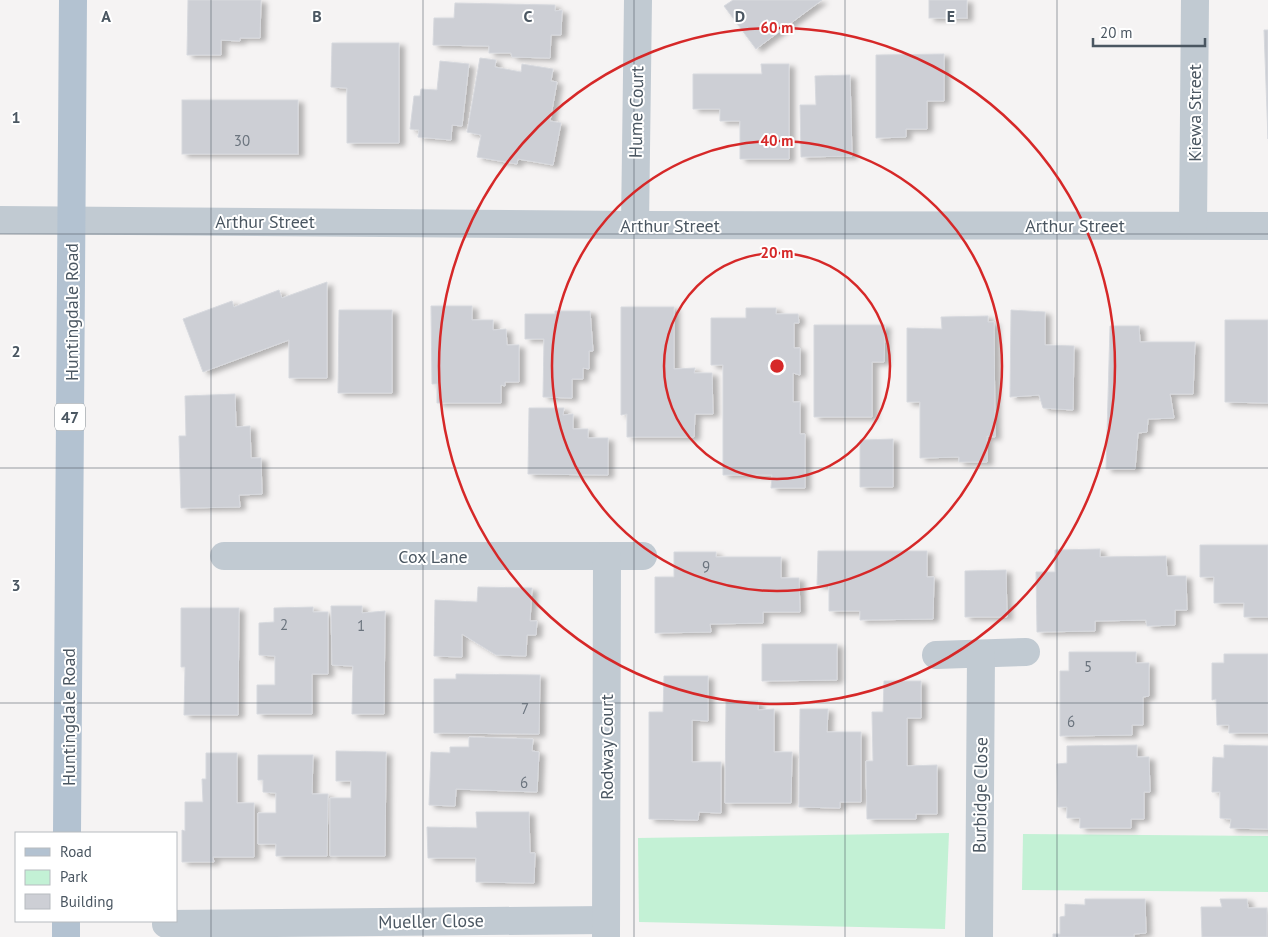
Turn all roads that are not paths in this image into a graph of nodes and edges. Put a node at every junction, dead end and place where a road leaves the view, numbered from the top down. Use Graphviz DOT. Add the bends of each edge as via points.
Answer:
graph roads {
  1 [pos="73,0"];
  2 [pos="638,0"];
  3 [pos="1195,0"];
  4 [pos="0,220"];
  5 [pos="72,220"];
  6 [pos="635,225"];
  7 [pos="1193,225"];
  8 [pos="1268,226"];
  9 [pos="224,556"];
  10 [pos="607,556"];
  11 [pos="643,556"];
  12 [pos="1026,652"];
  13 [pos="981,654"];
  14 [pos="936,655"];
  15 [pos="67,832"];
  16 [pos="66,922"];
  17 [pos="166,927"];
  18 [pos="606,928"];
  19 [pos="66,937"];
  20 [pos="979,937"];
  1 -- 5 [label="main road, Huntingdale Road / 47"];
  2 -- 6 [label="street, Hume Court"];
  3 -- 7 [label="street, Kiewa Street"];
  4 -- 5 [label="street, Arthur Street"];
  5 -- 6 [label="street, Arthur Street"];
  5 -- 15 [label="main road, Huntingdale Road / 47"];
  6 -- 7 [label="street, Arthur Street"];
  7 -- 8 [label="street, Arthur Street"];
  9 -- 10 [label="street, Cox Lane"];
  10 -- 11 [label="street, Cox Lane"];
  10 -- 18 [label="street, Rodway Court"];
  12 -- 13 [label="street"];
  13 -- 14 [label="street"];
  13 -- 20 [label="street, Burbidge Close"];
  16 -- 19 [label="main road"];
  17 -- 18 [label="street, Mueller Close"];
}
